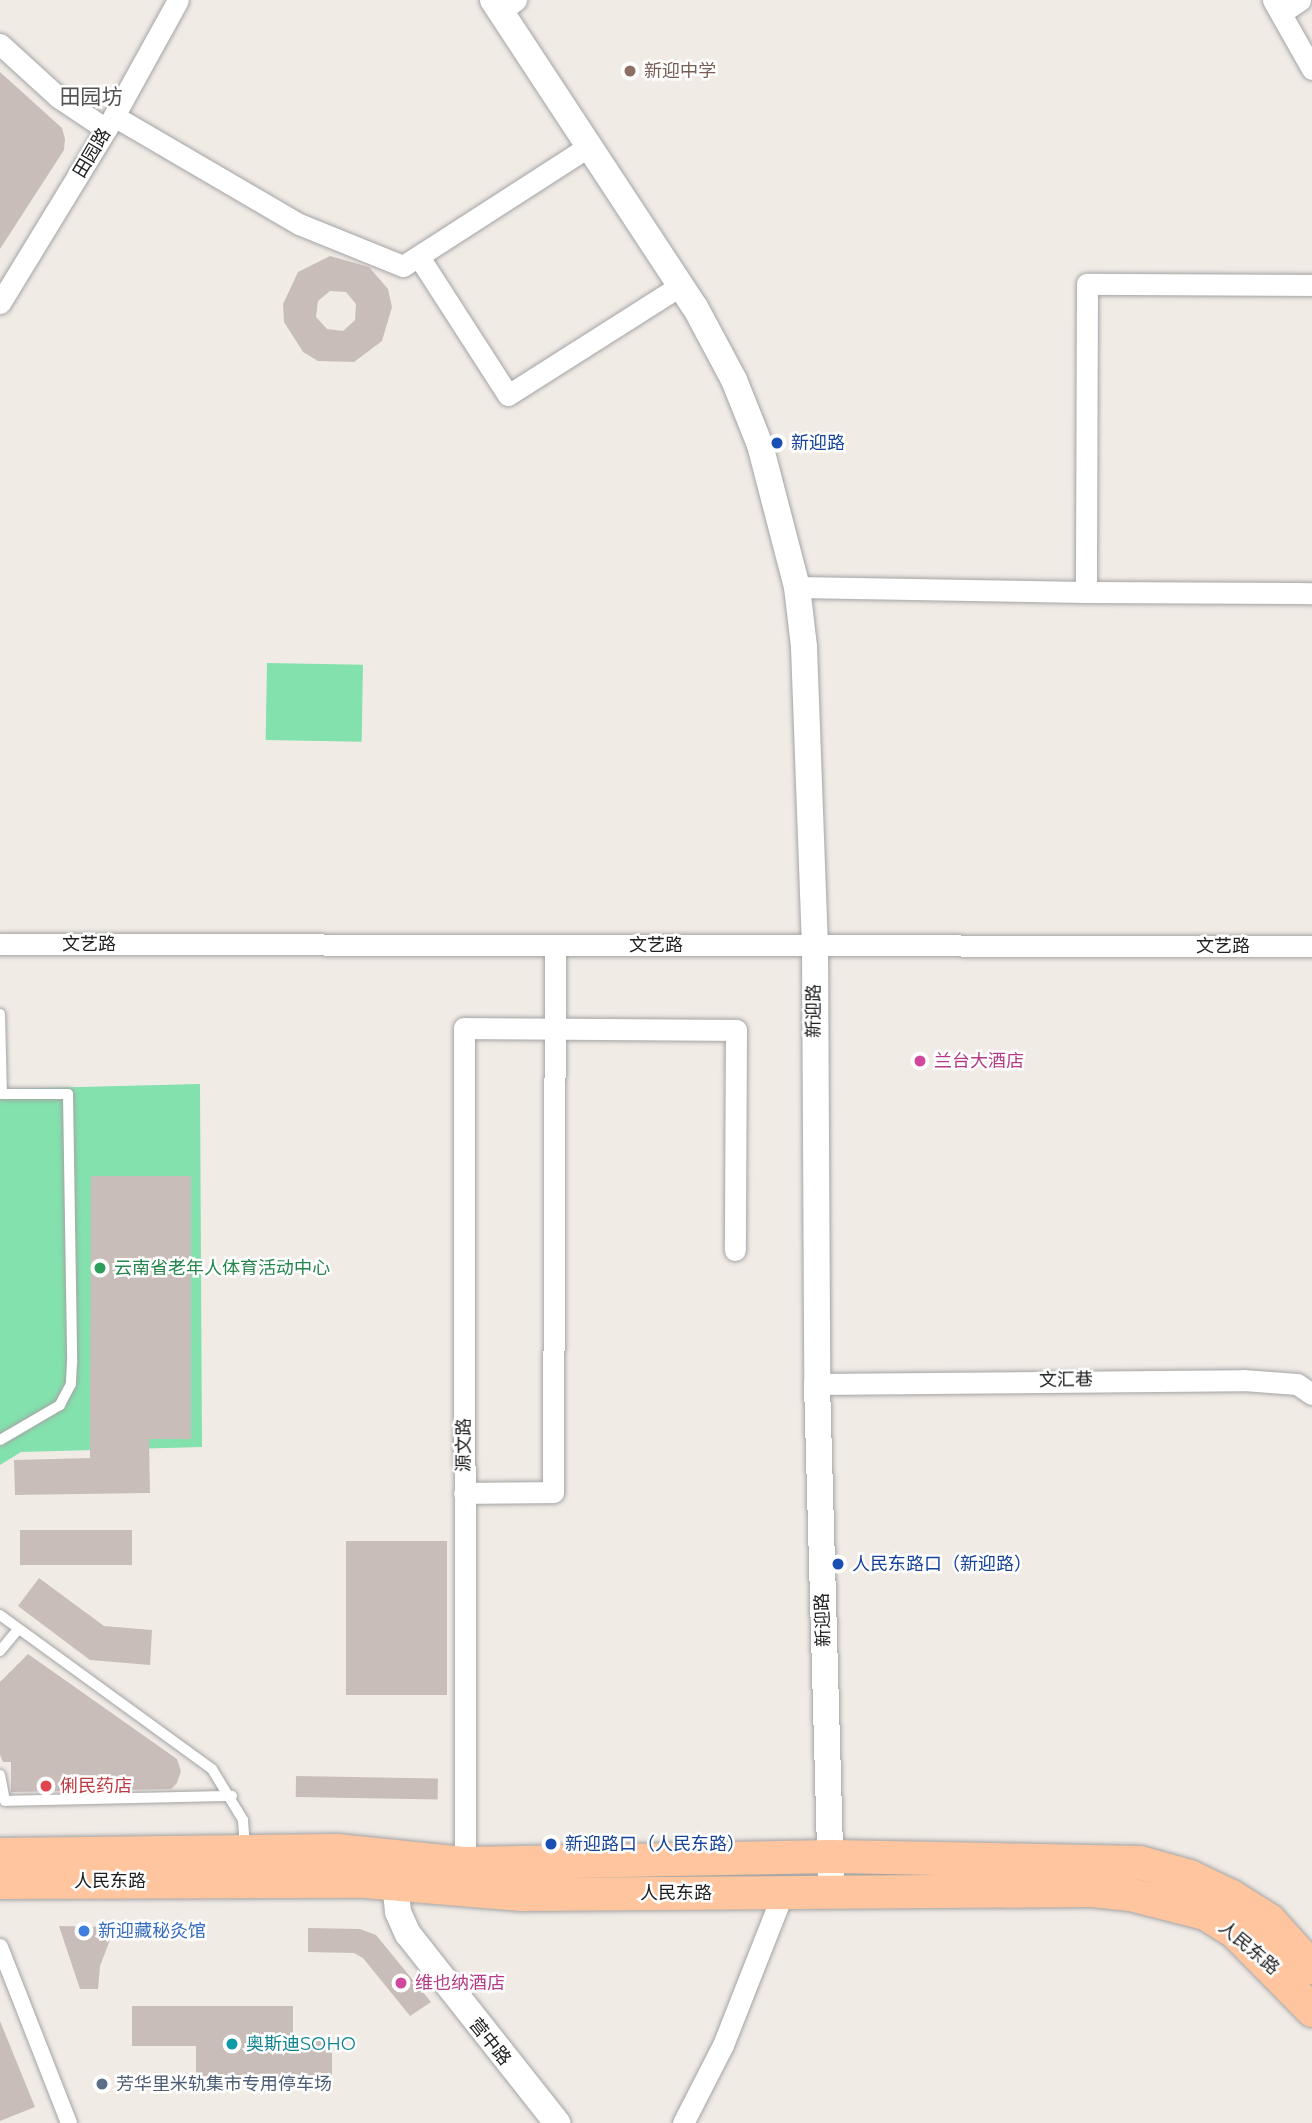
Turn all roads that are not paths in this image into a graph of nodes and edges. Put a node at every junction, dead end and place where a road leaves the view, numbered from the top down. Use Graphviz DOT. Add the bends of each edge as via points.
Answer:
graph roads {
  1 [pos="178,0"];
  2 [pos="1300,0"];
  3 [pos="503,4"];
  4 [pos="1277,7"];
  5 [pos="0,44"];
  6 [pos="1312,69"];
  7 [pos="110,122"];
  8 [pos="588,148"];
  9 [pos="419,257"];
  10 [pos="681,285"];
  11 [pos="1312,285"];
  12 [pos="0,303"];
  13 [pos="797,587"];
  14 [pos="1086,592"];
  15 [pos="1312,593"];
  16 [pos="0,944"];
  17 [pos="555,945"];
  18 [pos="815,945"];
  19 [pos="1312,946"];
  20 [pos="0,1014"];
  21 [pos="555,1028"];
  22 [pos="1,1094"];
  23 [pos="735,1250"];
  24 [pos="817,1384"];
  25 [pos="1312,1394"];
  26 [pos="0,1440"];
  27 [pos="464,1493"];
  28 [pos="0,1615"];
  29 [pos="17,1631"];
  30 [pos="0,1651"];
  31 [pos="0,1774"];
  32 [pos="232,1796"];
  33 [pos="245,1851"];
  34 [pos="0,1854"];
  35 [pos="831,1856"];
  36 [pos="465,1863"];
  37 [pos="0,1882"];
  38 [pos="395,1883"];
  39 [pos="783,1893"];
  40 [pos="831,1893"];
  41 [pos="0,1948"];
  42 [pos="1308,1959"];
  43 [pos="1312,2010"];
  44 [pos="69,2123"];
  45 [pos="557,2123"];
  46 [pos="683,2123"];
  1 -- 7 [label="street, 田园路"];
  2 -- 4 [label="street"];
  3 -- 8 [label="street, 新迎路"];
  4 -- 6 [label="street"];
  5 -- 7 [label="street" via="58,97"];
  7 -- 9 [label="street" via="299,224 403,266"];
  7 -- 12 [label="street, 田园路"];
  8 -- 9 [label="street"];
  8 -- 10 [label="street, 新迎路"];
  9 -- 10 [label="street" via="508,395"];
  10 -- 13 [label="street, 新迎路" via="734,380 760,445"];
  11 -- 14 [label="street" via="1087,284"];
  13 -- 14 [label="street"];
  13 -- 18 [label="street, 新迎路" via="805,671"];
  14 -- 15 [label="street"];
  16 -- 17 [label="street, 文艺路"];
  17 -- 18 [label="street, 文艺路"];
  17 -- 21 [label="street"];
  18 -- 19 [label="street, 文艺路"];
  18 -- 24 [label="street, 新迎路"];
  20 -- 22 [label="lane"];
  21 -- 23 [label="street" via="736,1030"];
  21 -- 27 [label="street" via="553,1492"];
  21 -- 27 [label="street, 源文路" via="464,1028"];
  22 -- 26 [label="lane" via="68,1094 72,1362 71,1384 60,1405"];
  24 -- 25 [label="street, 文汇巷" via="1243,1380 1297,1384"];
  24 -- 35 [label="street, 新迎路"];
  27 -- 36 [label="street, 源文路"];
  28 -- 29 [label="lane"];
  29 -- 30 [label="lane"];
  29 -- 32 [label="lane" via="191,1751"];
  31 -- 32 [label="lane" via="5,1801"];
  32 -- 33 [label="lane" via="243,1820"];
  33 -- 34 [label="main road, 人民东路"];
  33 -- 36 [label="main road, 人民东路" via="336,1850"];
  35 -- 36 [label="main road, 人民东路"];
  35 -- 40 [label="street, 新迎路"];
  35 -- 42 [label="main road, 人民东路" via="1139,1862 1189,1876 1231,1896 1269,1920"];
  37 -- 38 [label="main road, 人民东路"];
  38 -- 39 [label="main road, 人民东路" via="522,1894"];
  38 -- 45 [label="street, 营中路" via="398,1912 408,1934"];
  39 -- 40 [label="main road, 人民东路"];
  39 -- 46 [label="street" via="723,2045"];
  40 -- 43 [label="main road, 人民东路" via="1092,1890 1171,1901 1205,1913 1234,1931"];
  41 -- 44 [label="street"];
}
